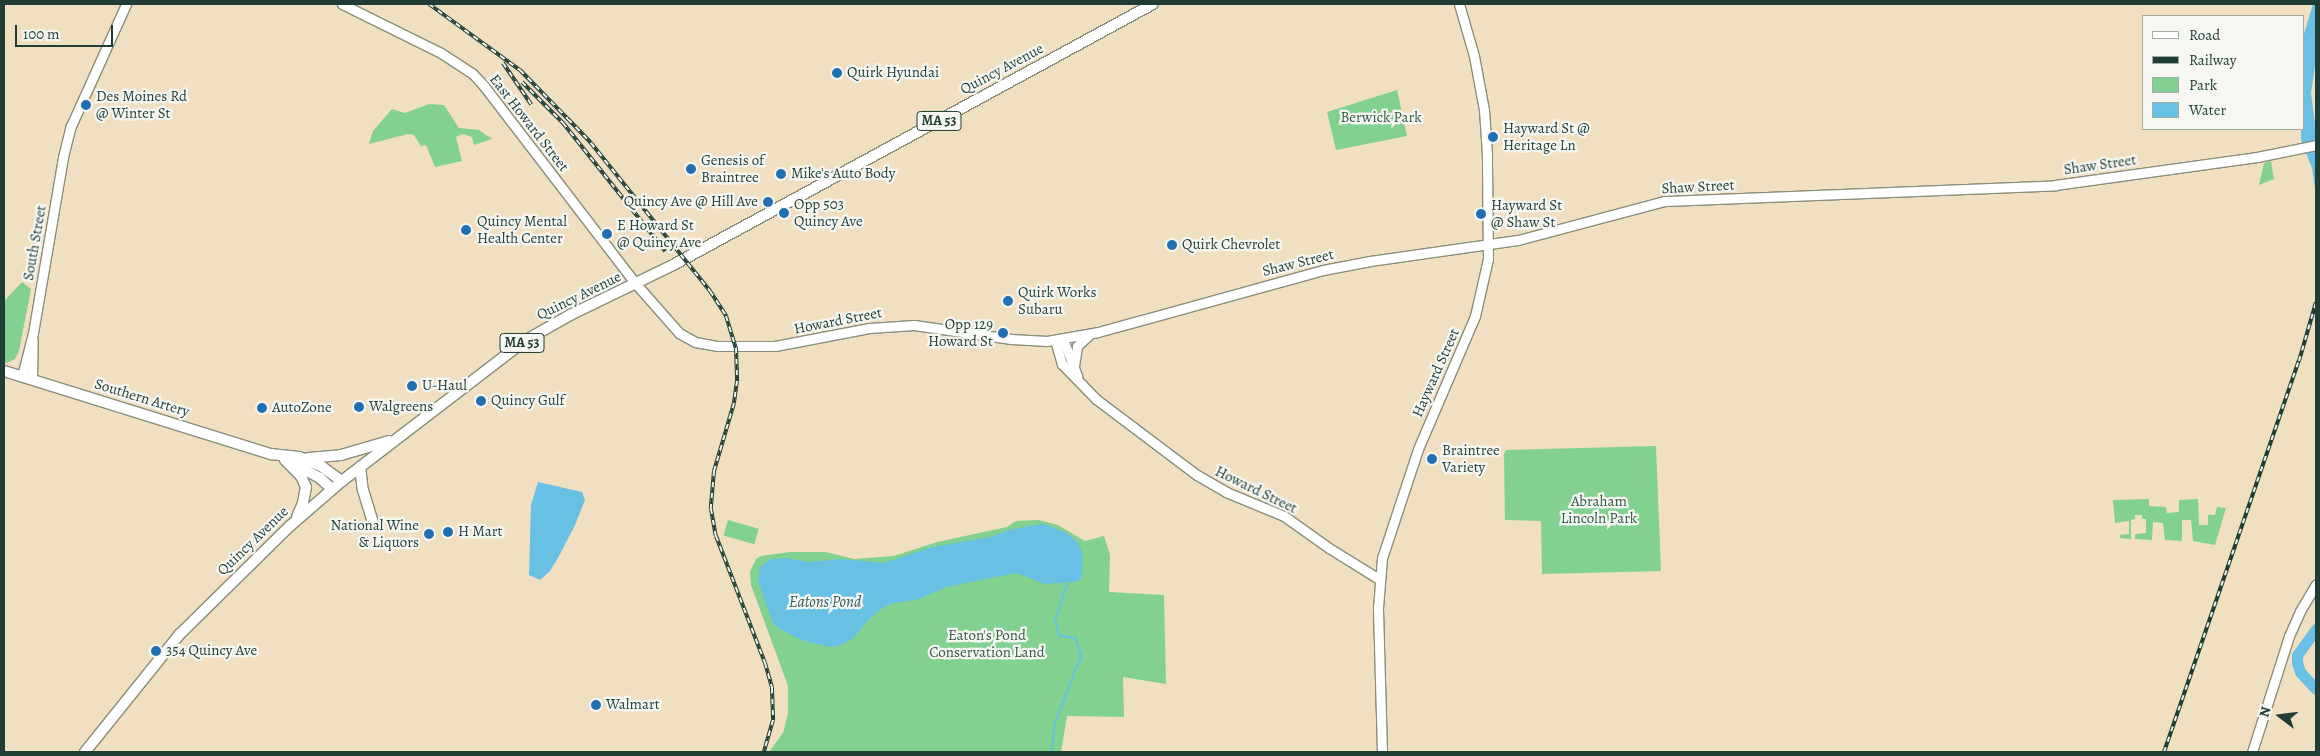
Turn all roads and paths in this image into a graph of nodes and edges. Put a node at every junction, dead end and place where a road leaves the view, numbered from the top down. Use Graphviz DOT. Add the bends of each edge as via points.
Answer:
graph roads {
  1 [pos="126,4"];
  2 [pos="342,4"];
  3 [pos="1153,4"];
  4 [pos="1459,4"];
  5 [pos="2316,145"];
  6 [pos="1489,245"];
  7 [pos="636,284"];
  8 [pos="1090,334"];
  9 [pos="1059,340"];
  10 [pos="745,348"];
  11 [pos="1074,369"];
  12 [pos="4,371"];
  13 [pos="26,378"];
  14 [pos="1079,381"];
  15 [pos="399,438"];
  16 [pos="272,454"];
  17 [pos="299,457"];
  18 [pos="285,460"];
  19 [pos="360,467"];
  20 [pos="342,481"];
  21 [pos="332,489"];
  22 [pos="373,523"];
  23 [pos="290,526"];
  24 [pos="1379,578"];
  25 [pos="2316,584"];
  26 [pos="85,752"];
  27 [pos="1382,752"];
  28 [pos="2252,752"];
  1 -- 13 [label="street, South Street" via="74,116 63,157"];
  2 -- 7 [label="street, East Howard Street" via="455,60 472,73"];
  3 -- 7 [label="main road, Quincy Avenue / MA 53"];
  4 -- 6 [label="street, Hayward Street" via="1484,110"];
  5 -- 6 [label="street, Shaw Street" via="2037,187 1665,201"];
  6 -- 8 [label="street, Shaw Street" via="1332,268"];
  6 -- 24 [label="street, Hayward Street" via="1487,270 1477,310 1418,449 1385,545"];
  7 -- 10 [label="street, East Howard Street" via="670,326 683,336 710,345"];
  7 -- 15 [label="main road, Quincy Avenue / MA 53" via="526,340"];
  8 -- 9 [label="street, Shaw Street"];
  8 -- 11 [label="street" via="1077,346"];
  9 -- 10 [label="street, Howard Street" via="1020,340 898,325 864,328 784,345"];
  9 -- 11 [label="street, Howard Street"];
  9 -- 14 [label="street, Howard Street" via="1062,364"];
  11 -- 14 [label="street, Howard Street"];
  12 -- 13 [label="main road, Southern Artery / MA 53"];
  13 -- 16 [label="main road, Southern Artery / MA 53"];
  14 -- 24 [label="street, Howard Street" via="1113,413 1201,478 1278,513"];
  15 -- 17 [label="main road, MA 53" via="341,455"];
  15 -- 19 [label="main road, Quincy Avenue / MA 53"];
  16 -- 17 [label="main road, Southern Artery / MA 53"];
  16 -- 18 [label="main road, Southern Artery / MA 53"];
  17 -- 20 [label="main road, Southern Artery" via="322,466"];
  18 -- 21 [label="main road, Southern Artery / MA 53" via="314,474"];
  18 -- 23 [label="main road" via="301,476 306,489 301,510"];
  19 -- 20 [label="main road, Quincy Avenue / MA 53"];
  19 -- 22 [label="main road"];
  20 -- 21 [label="main road, Quincy Avenue / MA 53"];
  21 -- 23 [label="main road, Quincy Avenue"];
  23 -- 26 [label="main road, Quincy Avenue" via="180,634"];
  24 -- 27 [label="street, Hayward Street"];
  25 -- 28 [label="street" via="2289,636"];
}
